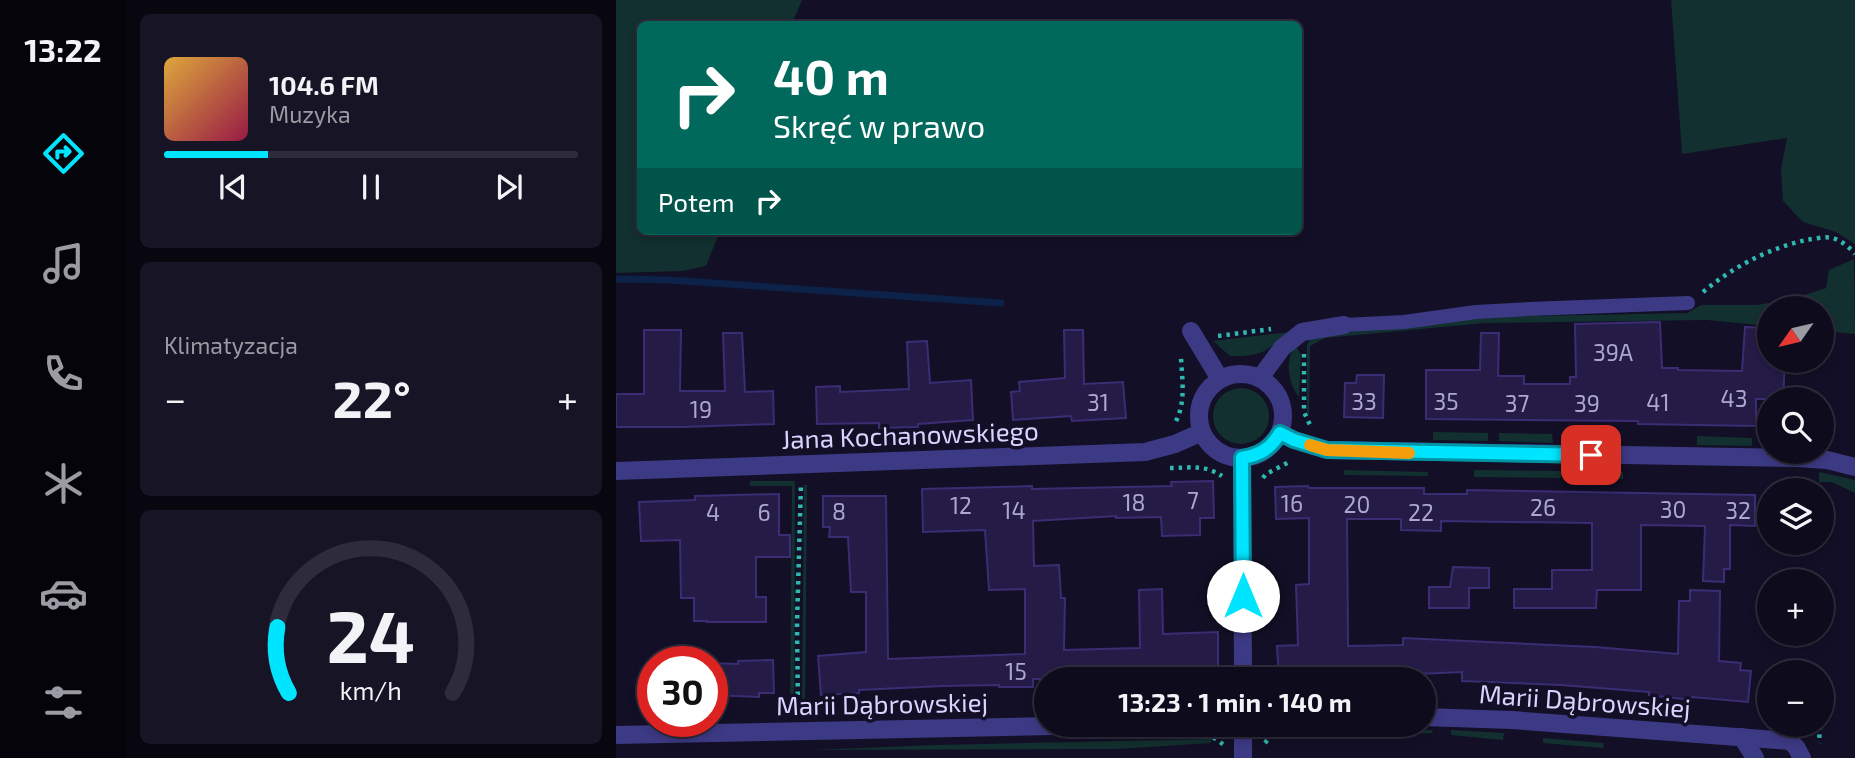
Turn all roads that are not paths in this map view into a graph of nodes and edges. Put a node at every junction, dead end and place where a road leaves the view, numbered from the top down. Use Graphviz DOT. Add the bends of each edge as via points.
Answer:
graph roads {
  1 [pos="1688,303"];
  2 [pos="1344,325"];
  3 [pos="1193,335"];
  4 [pos="1260,378"];
  5 [pos="1220,379"];
  6 [pos="1202,432"];
  7 [pos="1280,433"];
  8 [pos="1242,458"];
  9 [pos="1855,467"];
  10 [pos="616,471"];
  11 [pos="1243,667"];
  12 [pos="1436,717"];
  13 [pos="1034,726"];
  14 [pos="616,735"];
  15 [pos="1243,737"];
  16 [pos="1742,737"];
  17 [pos="1243,758"];
  18 [pos="1755,758"];
  19 [pos="1802,758"];
  1 -- 2 [label="lane" via="1529,309"];
  2 -- 4 [label="street" via="1302,332 1282,348"];
  3 -- 5 [label="street"];
  4 -- 5 [label="street" via="1240,374"];
  4 -- 7 [label="street" via="1279,395 1283,407"];
  5 -- 6 [label="street" via="1202,402"];
  6 -- 8 [label="street" via="1218,451"];
  6 -- 10 [label="street, Jana Kochanowskiego" via="1145,452"];
  7 -- 8 [label="street" via="1265,451"];
  7 -- 9 [label="street" via="1327,450 1797,458"];
  8 -- 11 [label="street"];
  12 -- 16 [label="street, Marii Dąbrowskiej"];
  13 -- 14 [label="street, Marii Dąbrowskiej"];
  15 -- 17 [label="street"];
  16 -- 18 [label="street"];
  16 -- 19 [label="street, Marii Dąbrowskiej" via="1790,741"];
}
